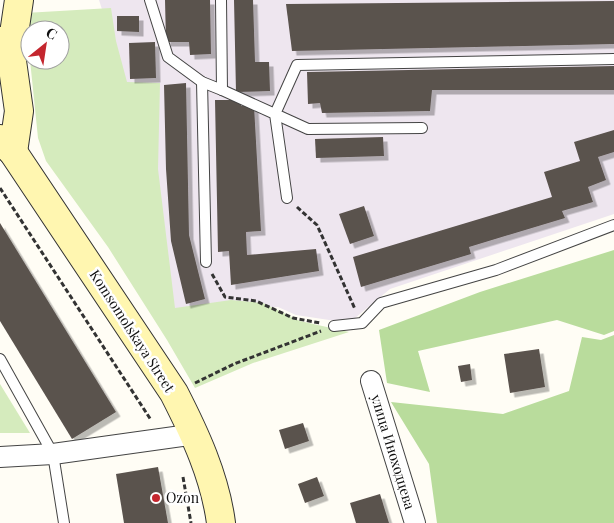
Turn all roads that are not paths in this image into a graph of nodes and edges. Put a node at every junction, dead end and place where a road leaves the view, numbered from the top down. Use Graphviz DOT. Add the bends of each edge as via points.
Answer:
graph roads {
  1 [pos="19,0"];
  2 [pos="150,0"];
  3 [pos="221,0"];
  4 [pos="6,47"];
  5 [pos="614,59"];
  6 [pos="202,82"];
  7 [pos="222,90"];
  8 [pos="275,114"];
  9 [pos="422,128"];
  10 [pos="4,148"];
  11 [pos="287,198"];
  12 [pos="614,224"];
  13 [pos="206,262"];
  14 [pos="334,326"];
  15 [pos="0,359"];
  16 [pos="371,381"];
  17 [pos="196,434"];
  18 [pos="53,454"];
  19 [pos="0,457"];
  20 [pos="64,523"];
  21 [pos="221,523"];
  22 [pos="415,523"];
  1 -- 4 [label="main road"];
  2 -- 6 [label="lane" via="168,57"];
  3 -- 7 [label="lane"];
  4 -- 10 [label="main road" via="20,110"];
  5 -- 8 [label="lane" via="297,65"];
  6 -- 7 [label="lane"];
  6 -- 13 [label="lane"];
  7 -- 8 [label="lane"];
  8 -- 9 [label="lane" via="308,129"];
  8 -- 11 [label="lane"];
  10 -- 17 [label="main road, Komsomolskaya Street" via="174,393"];
  12 -- 14 [label="lane" via="496,270 381,303 362,323"];
  15 -- 18 [label="lane"];
  16 -- 22 [label="street, улица Иноходцева"];
  17 -- 18 [label="street"];
  17 -- 21 [label="main road, Komsomolskaya Street"];
  18 -- 19 [label="street"];
  18 -- 20 [label="lane"];
}
